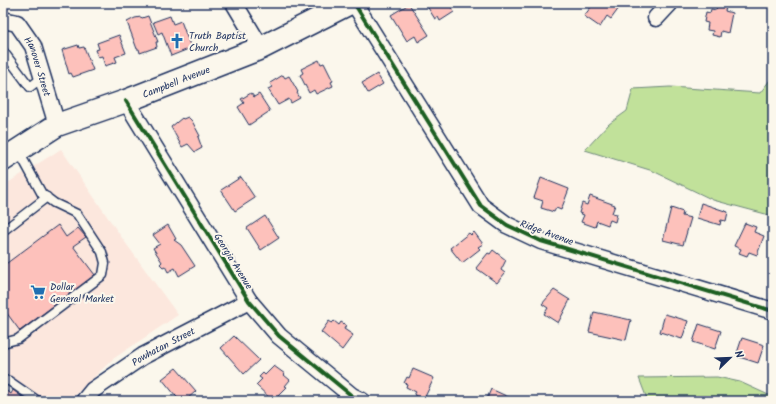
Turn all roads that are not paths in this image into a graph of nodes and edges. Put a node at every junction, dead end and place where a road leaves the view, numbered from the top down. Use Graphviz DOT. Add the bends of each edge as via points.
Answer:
graph roads {
  1 [pos="234,3"];
  2 [pos="350,3"];
  3 [pos="354,3"];
  4 [pos="670,3"];
  5 [pos="656,18"];
  6 [pos="3,20"];
  7 [pos="261,48"];
  8 [pos="3,51"];
  9 [pos="42,77"];
  10 [pos="126,101"];
  11 [pos="57,125"];
  12 [pos="8,154"];
  13 [pos="47,197"];
  14 [pos="3,231"];
  15 [pos="249,301"];
  16 [pos="773,311"];
  17 [pos="3,343"];
  18 [pos="3,380"];
  19 [pos="38,401"];
  20 [pos="84,401"];
  21 [pos="362,401"];
  1 -- 7 [label="street"];
  2 -- 7 [label="main road, Campbell Avenue"];
  3 -- 16 [label="street, Ridge Avenue" via="481,206 507,225 541,241"];
  4 -- 5 [label="street"];
  6 -- 9 [label="street, Hanover Street" via="17,23 33,46"];
  7 -- 10 [label="main road, Campbell Avenue"];
  8 -- 9 [label="lane" via="30,88"];
  9 -- 11 [label="street, Hanover Street"];
  10 -- 11 [label="main road, Campbell Avenue"];
  10 -- 15 [label="street, Georgia Avenue"];
  11 -- 12 [label="main road, Campbell Avenue"];
  12 -- 13 [label="lane"];
  13 -- 14 [label="lane"];
  13 -- 17 [label="lane" via="77,214 102,252 105,263 103,275 18,339"];
  15 -- 20 [label="street, Powhatan Street" via="143,356 93,390"];
  15 -- 21 [label="street, Georgia Avenue" via="279,336 352,396"];
  18 -- 19 [label="lane" via="9,381"];
}
